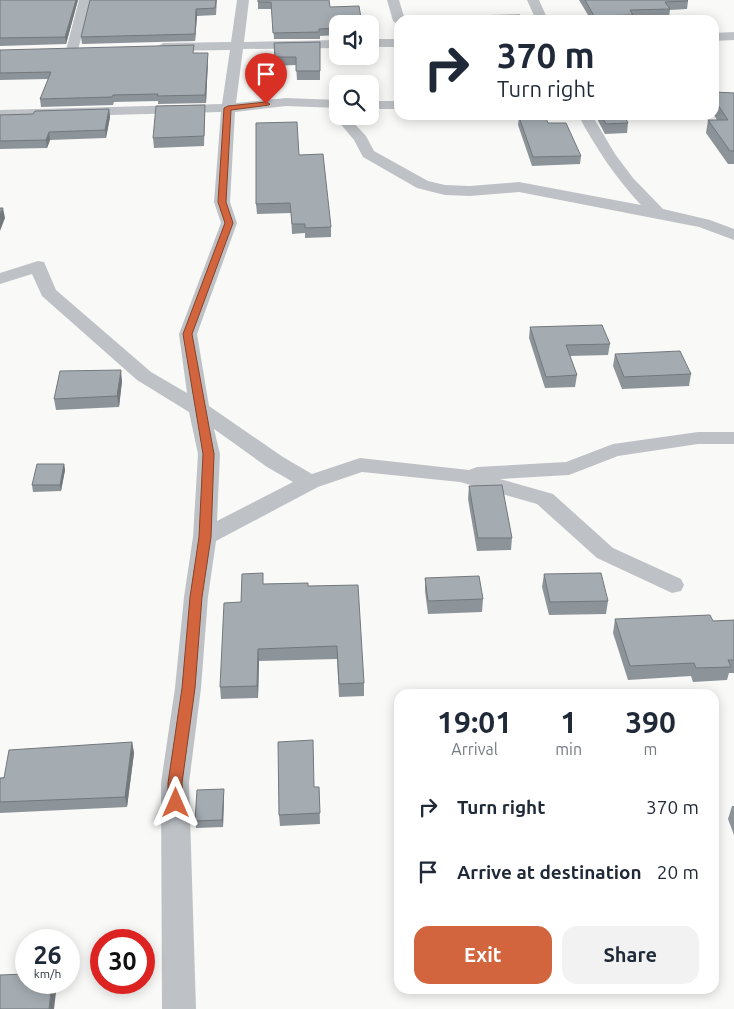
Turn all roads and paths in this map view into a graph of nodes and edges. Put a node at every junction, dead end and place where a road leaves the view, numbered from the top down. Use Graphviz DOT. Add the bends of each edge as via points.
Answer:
graph roads {
  1 [pos="85,0"];
  2 [pos="243,0"];
  3 [pos="392,0"];
  4 [pos="533,0"];
  5 [pos="397,15"];
  6 [pos="540,15"];
  7 [pos="734,36"];
  8 [pos="719,37"];
  9 [pos="379,43"];
  10 [pos="394,43"];
  11 [pos="329,44"];
  12 [pos="236,45"];
  13 [pos="149,48"];
  14 [pos="73,50"];
  15 [pos="329,104"];
  16 [pos="379,105"];
  17 [pos="394,105"];
  18 [pos="228,108"];
  19 [pos="0,114"];
  20 [pos="588,120"];
  21 [pos="348,125"];
  22 [pos="657,213"];
  23 [pos="734,235"];
  24 [pos="0,279"];
  25 [pos="199,409"];
  26 [pos="734,438"];
  27 [pos="461,475"];
  28 [pos="310,482"];
  29 [pos="205,537"];
  30 [pos="672,585"];
  31 [pos="179,1009"];
  1 -- 14 [label="street"];
  2 -- 12 [label="street"];
  3 -- 5 [label="street"];
  4 -- 6 [label="street"];
  7 -- 8 [label="street"];
  9 -- 10 [label="street"];
  11 -- 12 [label="street"];
  12 -- 13 [label="street"];
  12 -- 18 [label="street"];
  15 -- 18 [label="street" via="286,102"];
  16 -- 17 [label="street"];
  18 -- 19 [label="street"];
  18 -- 25 [label="street" via="222,202 229,223 188,334"];
  20 -- 22 [label="street" via="627,181"];
  21 -- 22 [label="street" via="361,139 368,154 423,185 470,191 519,187"];
  22 -- 23 [label="street" via="704,223"];
  24 -- 25 [label="street" via="38,266 48,292 144,376"];
  25 -- 28 [label="street" via="275,462"];
  25 -- 29 [label="street" via="208,454"];
  26 -- 27 [label="street" via="698,438 613,450 568,468"];
  27 -- 28 [label="street" via="360,465"];
  27 -- 30 [label="street" via="546,500 604,553"];
  28 -- 29 [label="street"];
  29 -- 31 [label="street" via="175,783"];
}
